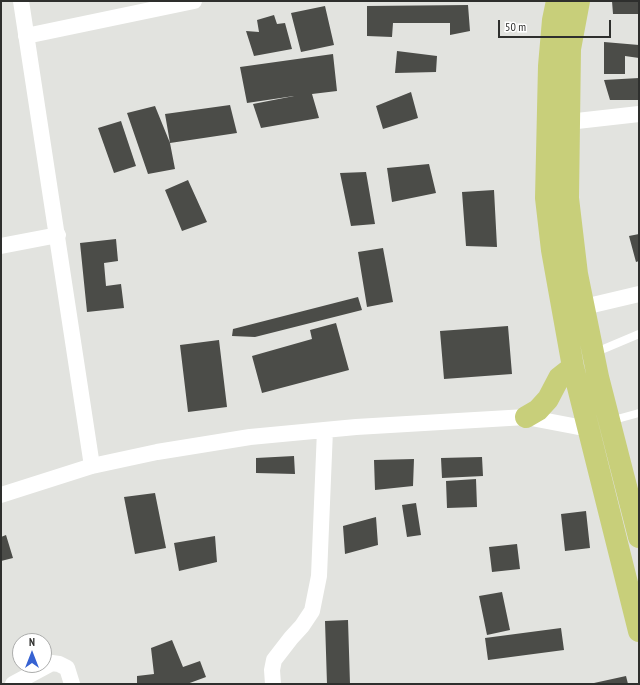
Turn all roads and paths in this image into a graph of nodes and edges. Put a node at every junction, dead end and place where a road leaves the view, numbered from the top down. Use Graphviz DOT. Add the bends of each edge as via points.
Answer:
graph roads {
  1 [pos="21,1"];
  2 [pos="194,1"];
  3 [pos="556,1"];
  4 [pos="578,1"];
  5 [pos="26,36"];
  6 [pos="639,114"];
  7 [pos="568,122"];
  8 [pos="58,235"];
  9 [pos="1,246"];
  10 [pos="639,294"];
  11 [pos="584,307"];
  12 [pos="639,334"];
  13 [pos="593,353"];
  14 [pos="573,367"];
  15 [pos="639,413"];
  16 [pos="526,417"];
  17 [pos="610,422"];
  18 [pos="589,429"];
  19 [pos="324,430"];
  20 [pos="92,466"];
  21 [pos="1,496"];
  22 [pos="639,537"];
  23 [pos="639,631"];
  24 [pos="13,684"];
  25 [pos="72,684"];
  26 [pos="273,684"];
  1 -- 5 [label="street"];
  2 -- 5 [label="street"];
  3 -- 14 [label="main road" via="549,66 546,198 552,250"];
  4 -- 7 [label="main road" via="570,49"];
  5 -- 8 [label="street"];
  6 -- 7 [label="street"];
  7 -- 11 [label="main road" via="568,198"];
  8 -- 9 [label="street"];
  8 -- 20 [label="street"];
  10 -- 11 [label="street"];
  11 -- 13 [label="main road"];
  12 -- 13 [label="lane"];
  13 -- 17 [label="main road"];
  14 -- 16 [label="main road" via="559,378 543,405"];
  14 -- 18 [label="main road"];
  15 -- 17 [label="lane"];
  16 -- 18 [label="street"];
  16 -- 19 [label="street"];
  17 -- 22 [label="main road"];
  18 -- 23 [label="main road"];
  19 -- 20 [label="street" via="250,437 157,452"];
  19 -- 26 [label="street" via="319,576 312,611 274,660"];
  20 -- 21 [label="street"];
  24 -- 25 [label="street" via="52,663 67,668"];
}
